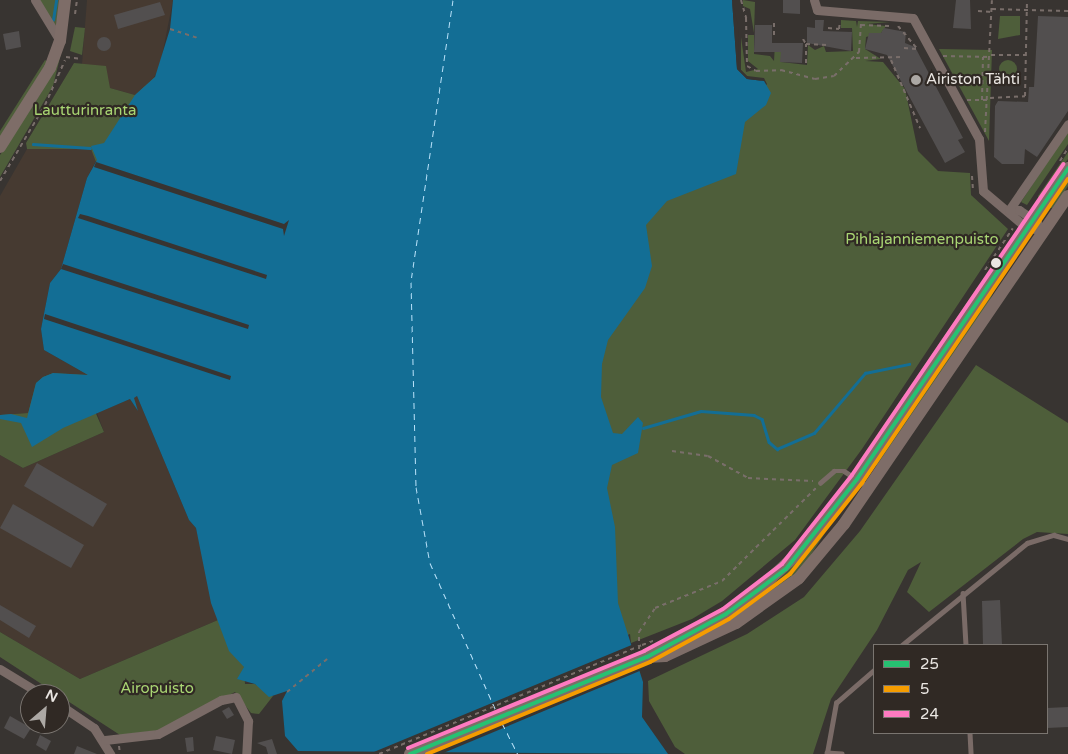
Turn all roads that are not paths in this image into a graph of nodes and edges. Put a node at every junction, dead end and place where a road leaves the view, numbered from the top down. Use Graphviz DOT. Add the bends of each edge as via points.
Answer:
graph roads {
  1 [pos="35,0"];
  2 [pos="65,0"];
  3 [pos="814,0"];
  4 [pos="60,41"];
  5 [pos="1068,124"];
  6 [pos="0,147"];
  7 [pos="1068,168"];
  8 [pos="1068,196"];
  9 [pos="1009,210"];
  10 [pos="1030,223"];
  11 [pos="1044,230"];
  12 [pos="857,479"];
  13 [pos="820,483"];
  14 [pos="870,488"];
  15 [pos="1068,539"];
  16 [pos="963,593"];
  17 [pos="903,644"];
  18 [pos="966,644"];
  19 [pos="644,653"];
  20 [pos="0,669"];
  21 [pos="873,671"];
  22 [pos="25,684"];
  23 [pos="70,714"];
  24 [pos="970,734"];
  25 [pos="105,740"];
  26 [pos="110,754"];
  27 [pos="246,754"];
  28 [pos="410,754"];
  29 [pos="842,754"];
  30 [pos="971,754"];
  1 -- 4 [label="street"];
  2 -- 4 [label="main road"];
  3 -- 9 [label="street" via="817,10 913,18 979,139 981,187"];
  4 -- 6 [label="main road" via="50,68"];
  5 -- 9 [label="street"];
  7 -- 10 [label="main road"];
  8 -- 11 [label="main road"];
  9 -- 10 [label="street" via="1019,210"];
  10 -- 11 [label="street"];
  10 -- 12 [label="main road"];
  11 -- 14 [label="main road"];
  12 -- 13 [label="lane" via="834,471"];
  12 -- 14 [label="lane"];
  12 -- 19 [label="main road" via="808,544 761,590"];
  14 -- 19 [label="main road" via="821,553 771,600 719,631 665,656"];
  15 -- 16 [label="lane" via="1054,535 1027,542"];
  16 -- 17 [label="lane"];
  16 -- 18 [label="lane"];
  19 -- 28 [label="main road, bridge"];
  20 -- 22 [label="street"];
  21 -- 29 [label="lane" via="836,703 826,753"];
  23 -- 25 [label="street"];
  24 -- 30 [label="lane"];
  25 -- 26 [label="street"];
  25 -- 27 [label="street" via="158,734 231,697 241,703 248,721"];
}
